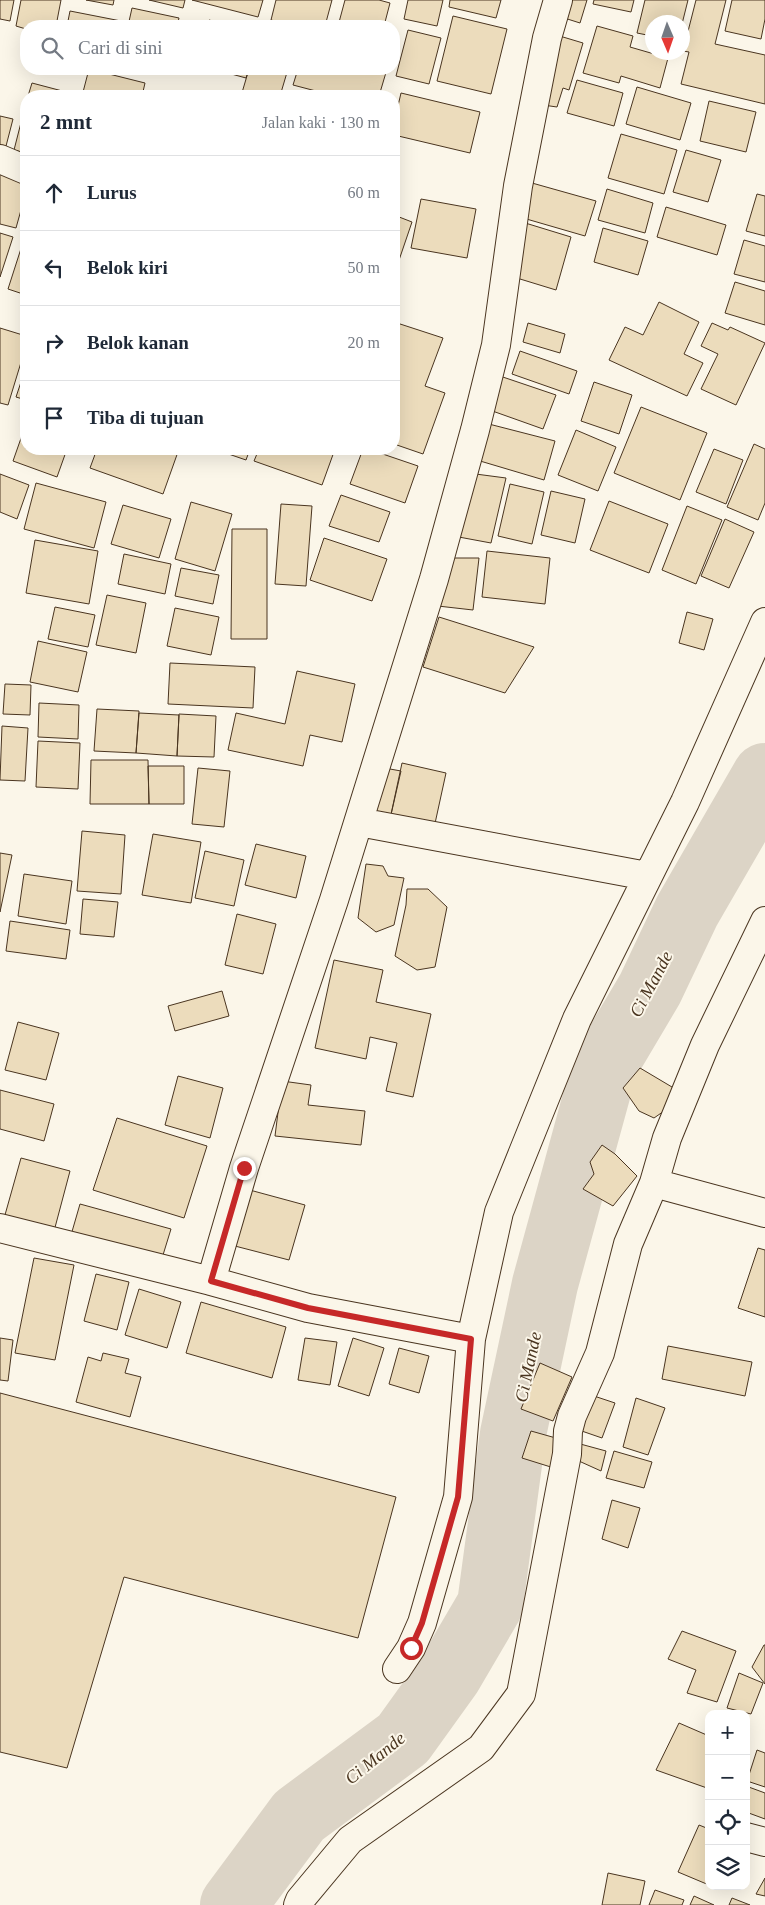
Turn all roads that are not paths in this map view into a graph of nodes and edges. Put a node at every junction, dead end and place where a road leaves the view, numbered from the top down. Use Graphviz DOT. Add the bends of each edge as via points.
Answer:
graph roads {
  1 [pos="558,0"];
  2 [pos="0,159"];
  3 [pos="20,167"];
  4 [pos="765,622"];
  5 [pos="359,822"];
  6 [pos="650,871"];
  7 [pos="765,921"];
  8 [pos="654,1183"];
  9 [pos="765,1213"];
  10 [pos="0,1228"];
  11 [pos="211,1281"];
  12 [pos="471,1339"];
  13 [pos="397,1669"];
  14 [pos="750,1838"];
  15 [pos="765,1842"];
  16 [pos="298,1905"];
  1 -- 5 [label="street" via="547,38 518,186 496,344 434,579"];
  2 -- 3 [label="street"];
  4 -- 6 [label="street"];
  5 -- 6 [label="street"];
  5 -- 11 [label="street" via="244,1168"];
  6 -- 12 [label="street" via="577,1019 499,1212"];
  7 -- 8 [label="street" via="705,1045 667,1138"];
  8 -- 9 [label="street"];
  8 -- 16 [label="street" via="628,1244 600,1353 568,1431 521,1694 482,1748 350,1840"];
  10 -- 11 [label="street"];
  11 -- 12 [label="street" via="308,1308"];
  12 -- 13 [label="street" via="458,1497 422,1623"];
  14 -- 15 [label="street"];
}
